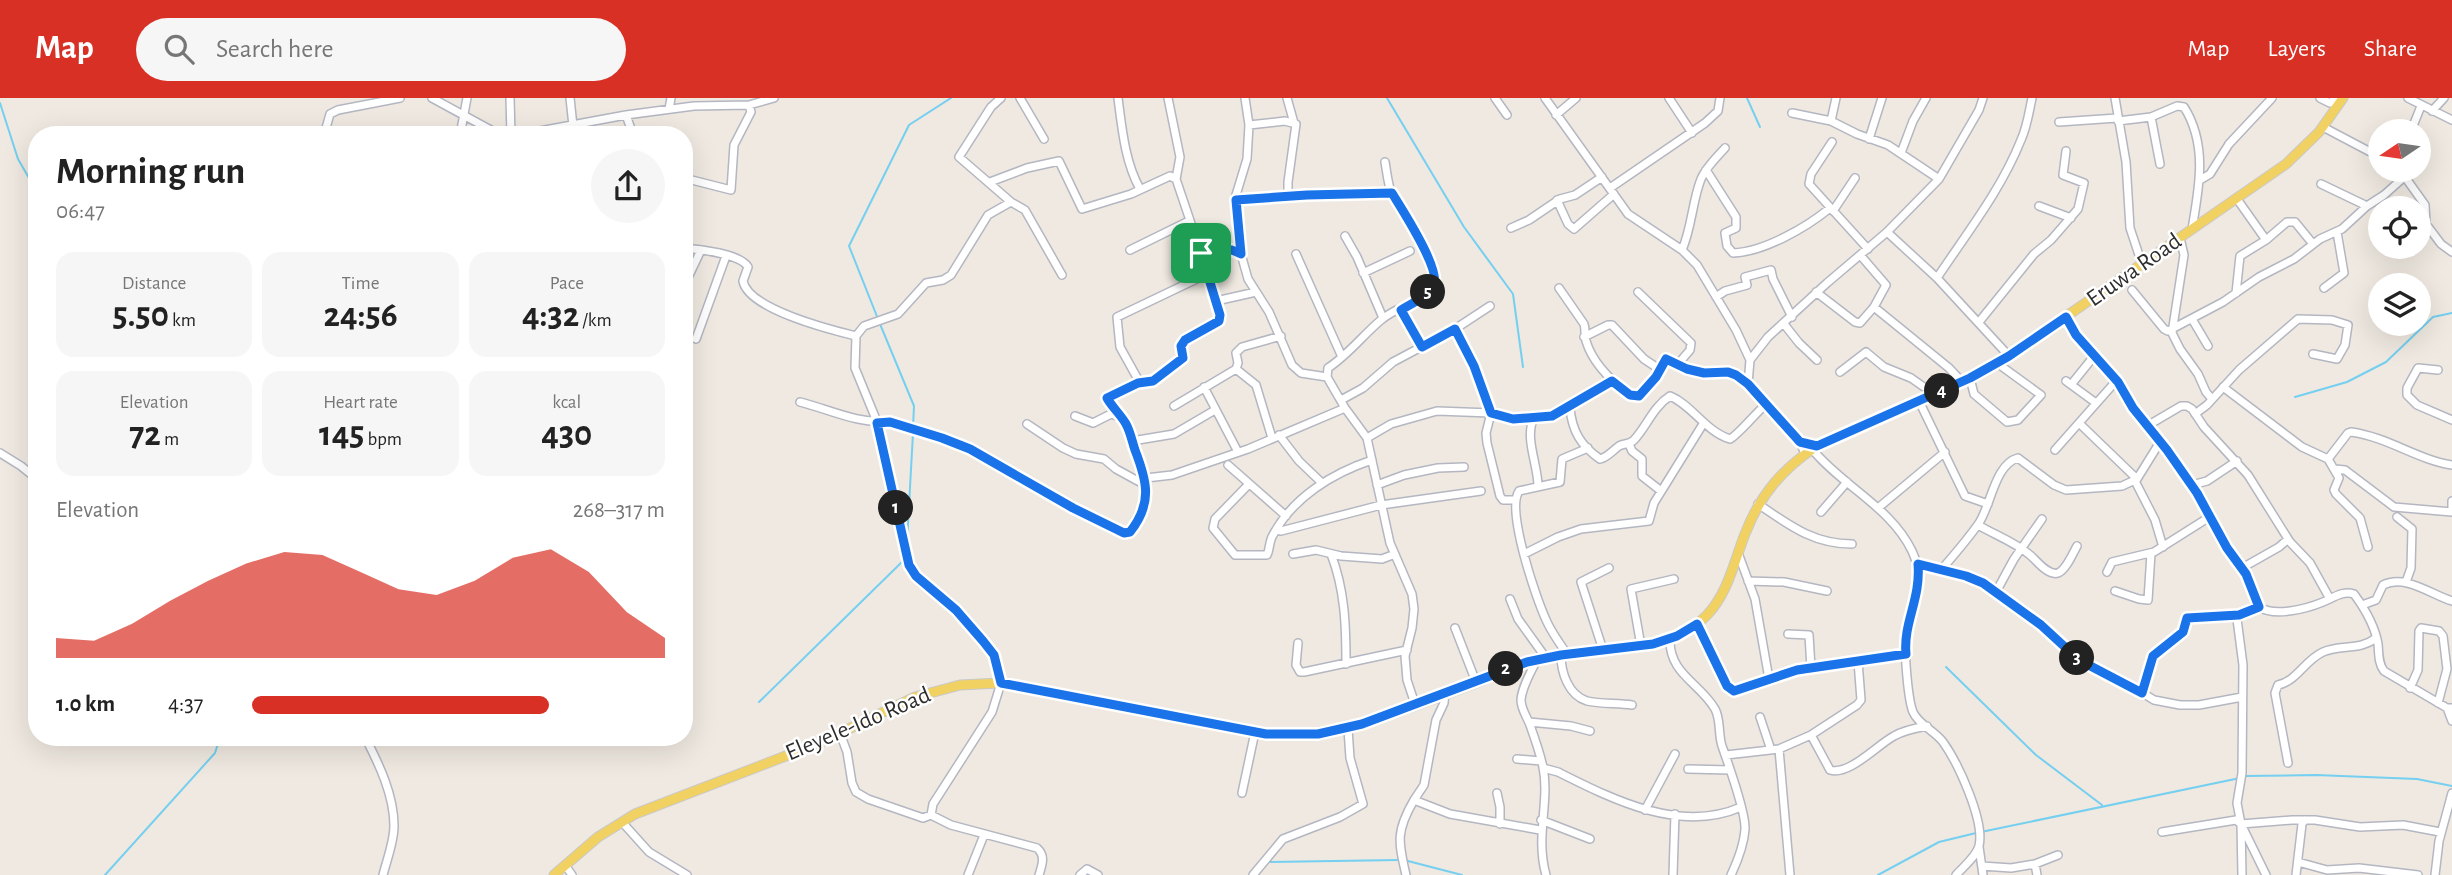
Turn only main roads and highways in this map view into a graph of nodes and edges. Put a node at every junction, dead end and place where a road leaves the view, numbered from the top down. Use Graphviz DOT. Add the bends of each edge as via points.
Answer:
graph roads {
  1 [pos="2343,98"];
  2 [pos="1673,638"];
  3 [pos="554,875"];
  1 -- 2 [label="main road, Eruwa Road" via="2323,127 2286,164 2009,356 1811,450 1777,478 1758,504 1718,601 1697,624"];
  2 -- 3 [label="main road, Eleyele-Ido Road" via="1510,667 1348,729 1300,735 1255,732 1001,683 960,685 929,692 840,733 635,814 598,837"];
}
